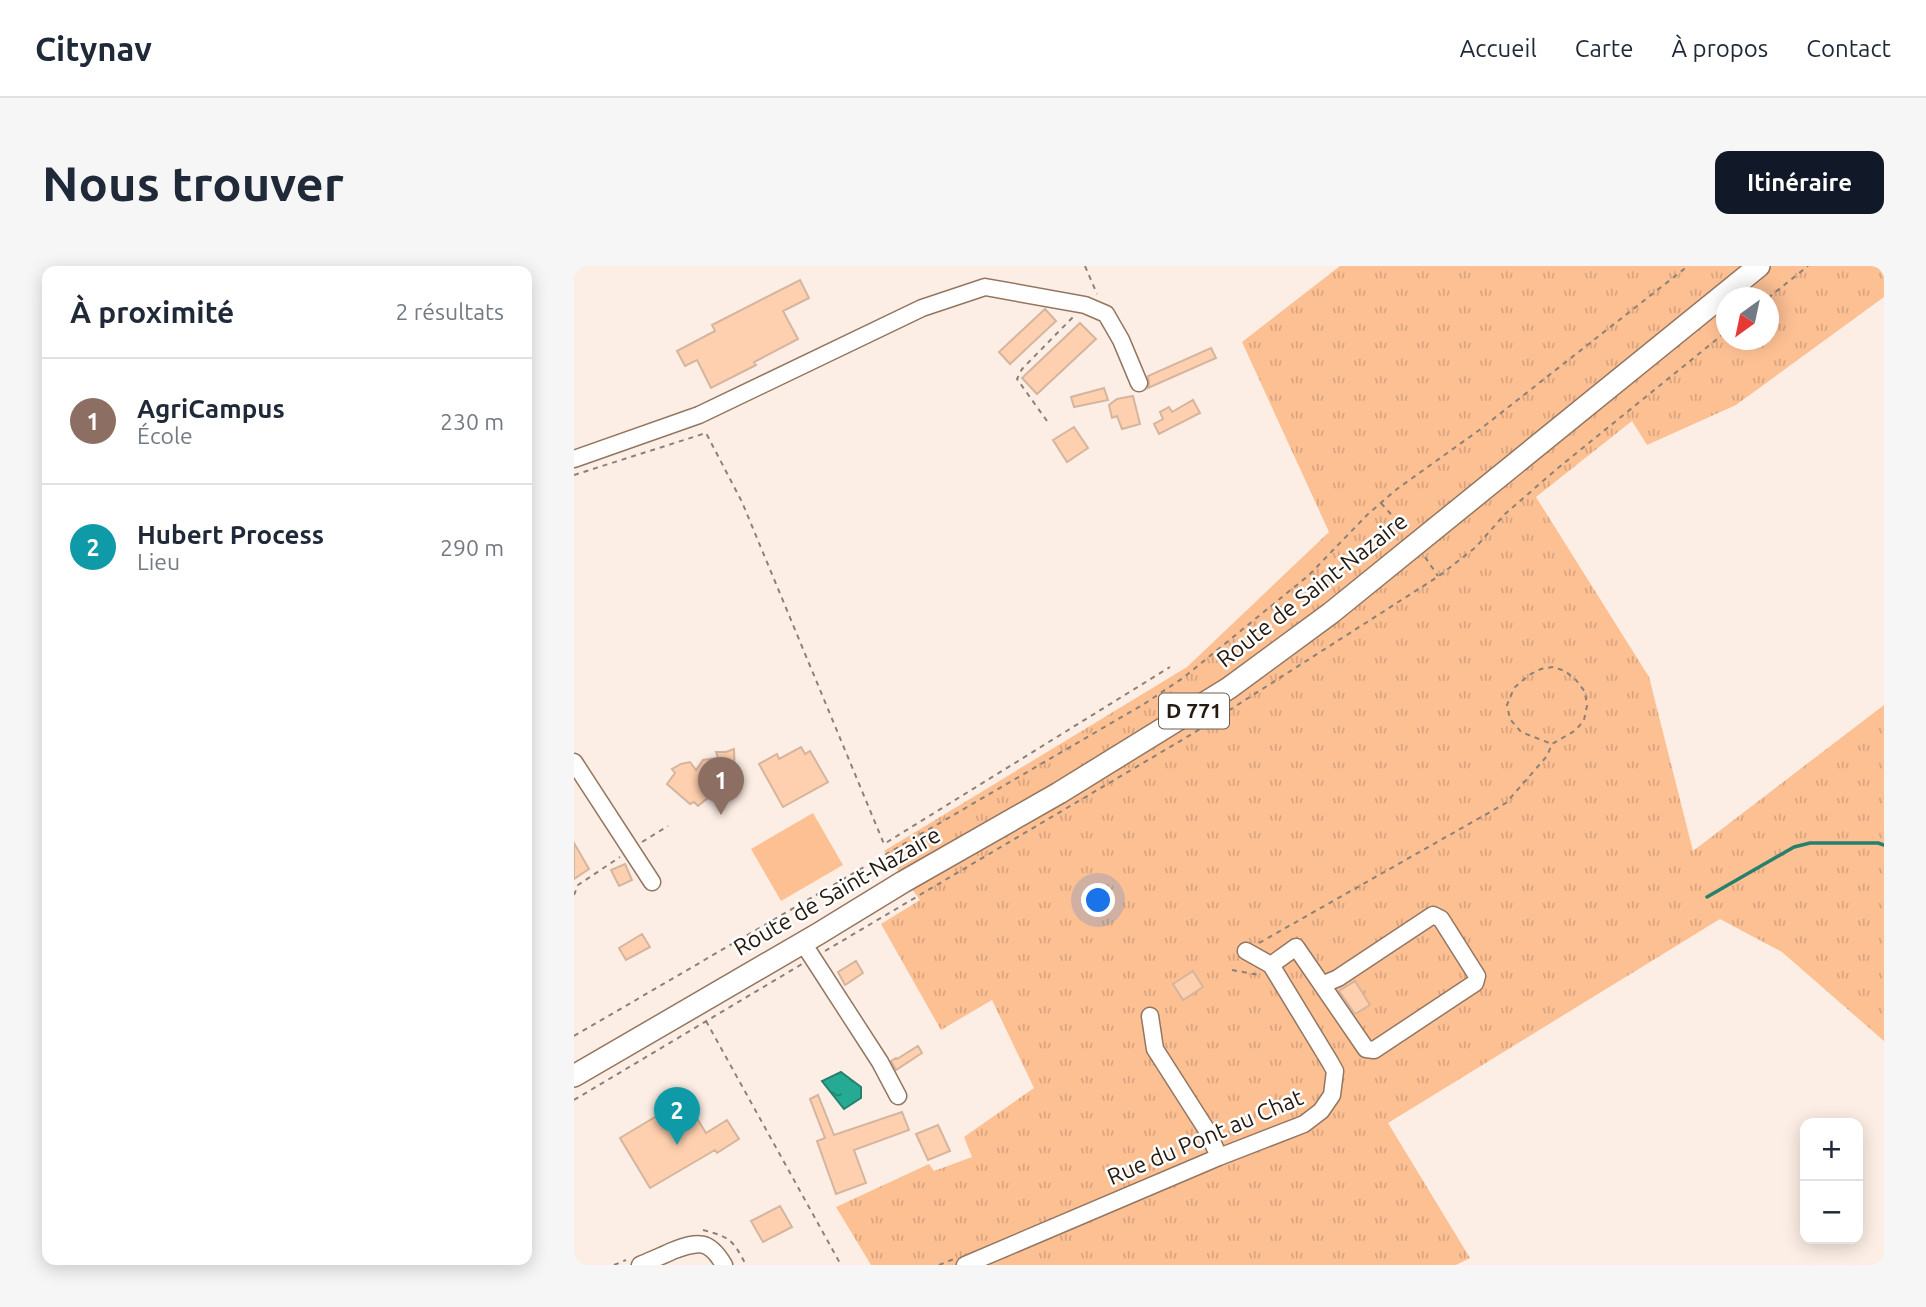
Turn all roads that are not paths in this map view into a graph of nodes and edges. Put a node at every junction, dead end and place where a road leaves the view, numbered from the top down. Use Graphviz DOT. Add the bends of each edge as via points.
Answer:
graph roads {
  1 [pos="1736,266"];
  2 [pos="1759,266"];
  3 [pos="1139,383"];
  4 [pos="574,459"];
  5 [pos="574,762"];
  6 [pos="652,882"];
  7 [pos="803,943"];
  8 [pos="1319,950"];
  9 [pos="1246,951"];
  10 [pos="1305,960"];
  11 [pos="1270,971"];
  12 [pos="1322,985"];
  13 [pos="1150,1016"];
  14 [pos="574,1060"];
  15 [pos="574,1076"];
  16 [pos="898,1096"];
  17 [pos="1219,1157"];
  18 [pos="964,1260"];
  19 [pos="640,1265"];
  20 [pos="724,1265"];
  1 -- 14 [label="main road, Route de Saint-Nazaire" via="1300,619 1223,675 1147,726"];
  2 -- 7 [label="main road, Route de Saint-Nazaire / D 771" via="1331,612 1229,688"];
  3 -- 4 [label="street" via="1105,314 1085,305 985,287 922,308 699,415"];
  5 -- 6 [label="street"];
  7 -- 15 [label="main road, Route de Saint-Nazaire / D 771"];
  7 -- 16 [label="street"];
  8 -- 10 [label="street"];
  9 -- 11 [label="street, Rue du Pont au Chat"];
  10 -- 11 [label="street" via="1296,947"];
  10 -- 12 [label="street"];
  11 -- 17 [label="street, Rue du Pont au Chat" via="1335,1072 1332,1095 1304,1124"];
  12 -- 12 [label="street" via="1366,1049 1374,1050 1475,983 1477,976 1441,919 1433,915"];
  13 -- 17 [label="street" via="1156,1049"];
  17 -- 18 [label="street, Rue du Pont au Chat"];
  19 -- 20 [label="street" via="701,1243"];
}
